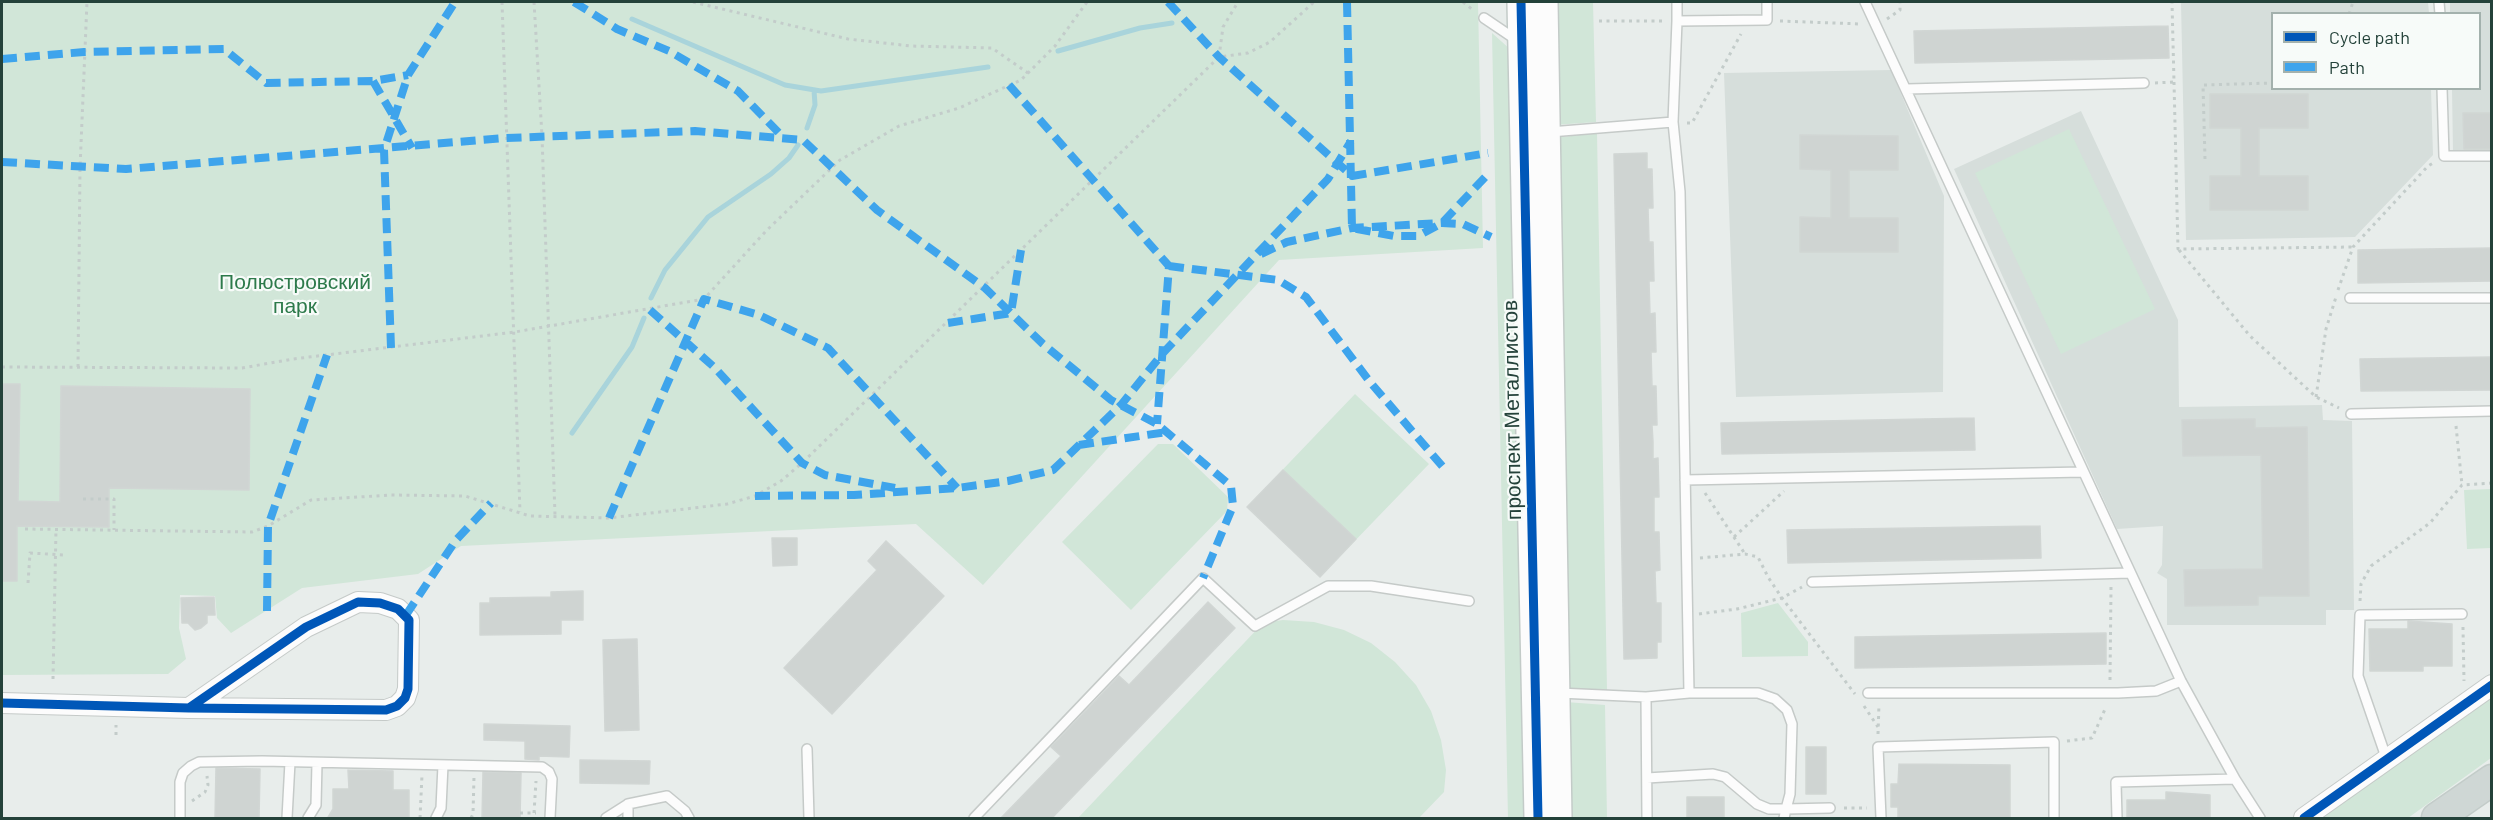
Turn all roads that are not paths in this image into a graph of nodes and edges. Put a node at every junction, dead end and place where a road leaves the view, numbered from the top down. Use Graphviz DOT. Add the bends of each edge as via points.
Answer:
graph roads {
  1 [pos="1521,2"];
  2 [pos="1544,2"];
  3 [pos="1677,2"];
  4 [pos="1767,2"];
  5 [pos="1865,2"];
  6 [pos="1484,18"];
  7 [pos="1677,21"];
  8 [pos="1522,45"];
  9 [pos="2144,83"];
  10 [pos="1907,88"];
  11 [pos="2442,90"];
  12 [pos="1673,122"];
  13 [pos="1535,133"];
  14 [pos="2492,156"];
  15 [pos="2350,298"];
  16 [pos="2492,298"];
  17 [pos="2492,411"];
  18 [pos="2351,414"];
  19 [pos="2083,472"];
  20 [pos="1685,480"];
  21 [pos="2130,573"];
  22 [pos="1812,582"];
  23 [pos="1469,601"];
  24 [pos="2462,614"];
  25 [pos="2181,681"];
  26 [pos="2492,685"];
  27 [pos="1546,693"];
  28 [pos="1689,693"];
  29 [pos="1868,693"];
  30 [pos="1646,697"];
  31 [pos="2,703"];
  32 [pos="189,708"];
  33 [pos="807,749"];
  34 [pos="2386,760"];
  35 [pos="290,762"];
  36 [pos="317,763"];
  37 [pos="443,765"];
  38 [pos="1647,778"];
  39 [pos="2235,779"];
  40 [pos="2492,780"];
  41 [pos="628,804"];
  42 [pos="1830,808"];
  43 [pos="1785,814"];
  44 [pos="180,815"];
  45 [pos="287,819"];
  46 [pos="308,819"];
  47 [pos="436,819"];
  48 [pos="550,819"];
  49 [pos="606,819"];
  50 [pos="628,819"];
  51 [pos="689,819"];
  52 [pos="809,819"];
  53 [pos="974,819"];
  54 [pos="1538,819"];
  55 [pos="1558,819"];
  56 [pos="1647,819"];
  57 [pos="1881,819"];
  58 [pos="2054,819"];
  59 [pos="2118,819"];
  60 [pos="2260,819"];
  61 [pos="2304,819"];
  62 [pos="2437,819"];
  1 -- 8 [label="street, проспект Металлистов"];
  2 -- 13 [label="street, проспект Металлистов"];
  3 -- 7 [label="lane"];
  4 -- 7 [label="lane" via="1767,20"];
  5 -- 10 [label="lane"];
  6 -- 8 [label="lane"];
  7 -- 12 [label="lane"];
  8 -- 13 [label="street, проспект Металлистов"];
  9 -- 10 [label="lane"];
  10 -- 19 [label="lane"];
  11 -- 14 [label="lane" via="2444,156"];
  12 -- 13 [label="lane"];
  12 -- 20 [label="lane" via="1680,192"];
  13 -- 27 [label="street, проспект Металлистов"];
  15 -- 16 [label="lane"];
  17 -- 18 [label="lane"];
  19 -- 20 [label="lane"];
  19 -- 21 [label="lane"];
  20 -- 28 [label="lane"];
  21 -- 22 [label="lane"];
  21 -- 25 [label="lane"];
  23 -- 53 [label="lane" via="1371,586 1329,586 1255,627 1203,578"];
  24 -- 34 [label="lane" via="2360,615 2358,676"];
  25 -- 29 [label="lane" via="2156,690 2110,693"];
  25 -- 39 [label="lane"];
  26 -- 34 [label="street"];
  27 -- 30 [label="lane"];
  27 -- 54 [label="street, проспект Металлистов"];
  27 -- 55 [label="street, проспект Металлистов"];
  28 -- 30 [label="lane"];
  28 -- 43 [label="lane" via="1758,693 1775,699 1787,710 1792,724 1790,794"];
  30 -- 38 [label="lane"];
  31 -- 32 [label="street"];
  32 -- 32 [label="street" via="386,710 397,706 408,688 409,620 398,609 358,602 306,627"];
  33 -- 52 [label="lane"];
  34 -- 61 [label="street"];
  35 -- 36 [label="lane"];
  35 -- 44 [label="lane" via="199,762 190,766 180,782"];
  35 -- 45 [label="lane"];
  36 -- 37 [label="lane"];
  36 -- 46 [label="lane" via="316,805"];
  37 -- 47 [label="lane" via="442,799"];
  37 -- 48 [label="lane" via="546,768 551,775"];
  38 -- 43 [label="lane" via="1713,774 1725,777 1757,804"];
  38 -- 56 [label="lane"];
  39 -- 59 [label="lane" via="2116,782"];
  39 -- 60 [label="lane"];
  40 -- 62 [label="main road"];
  41 -- 49 [label="lane"];
  41 -- 50 [label="lane"];
  41 -- 51 [label="lane" via="667,796"];
  42 -- 43 [label="lane"];
  57 -- 58 [label="lane" via="1878,747 2054,742"];
}
